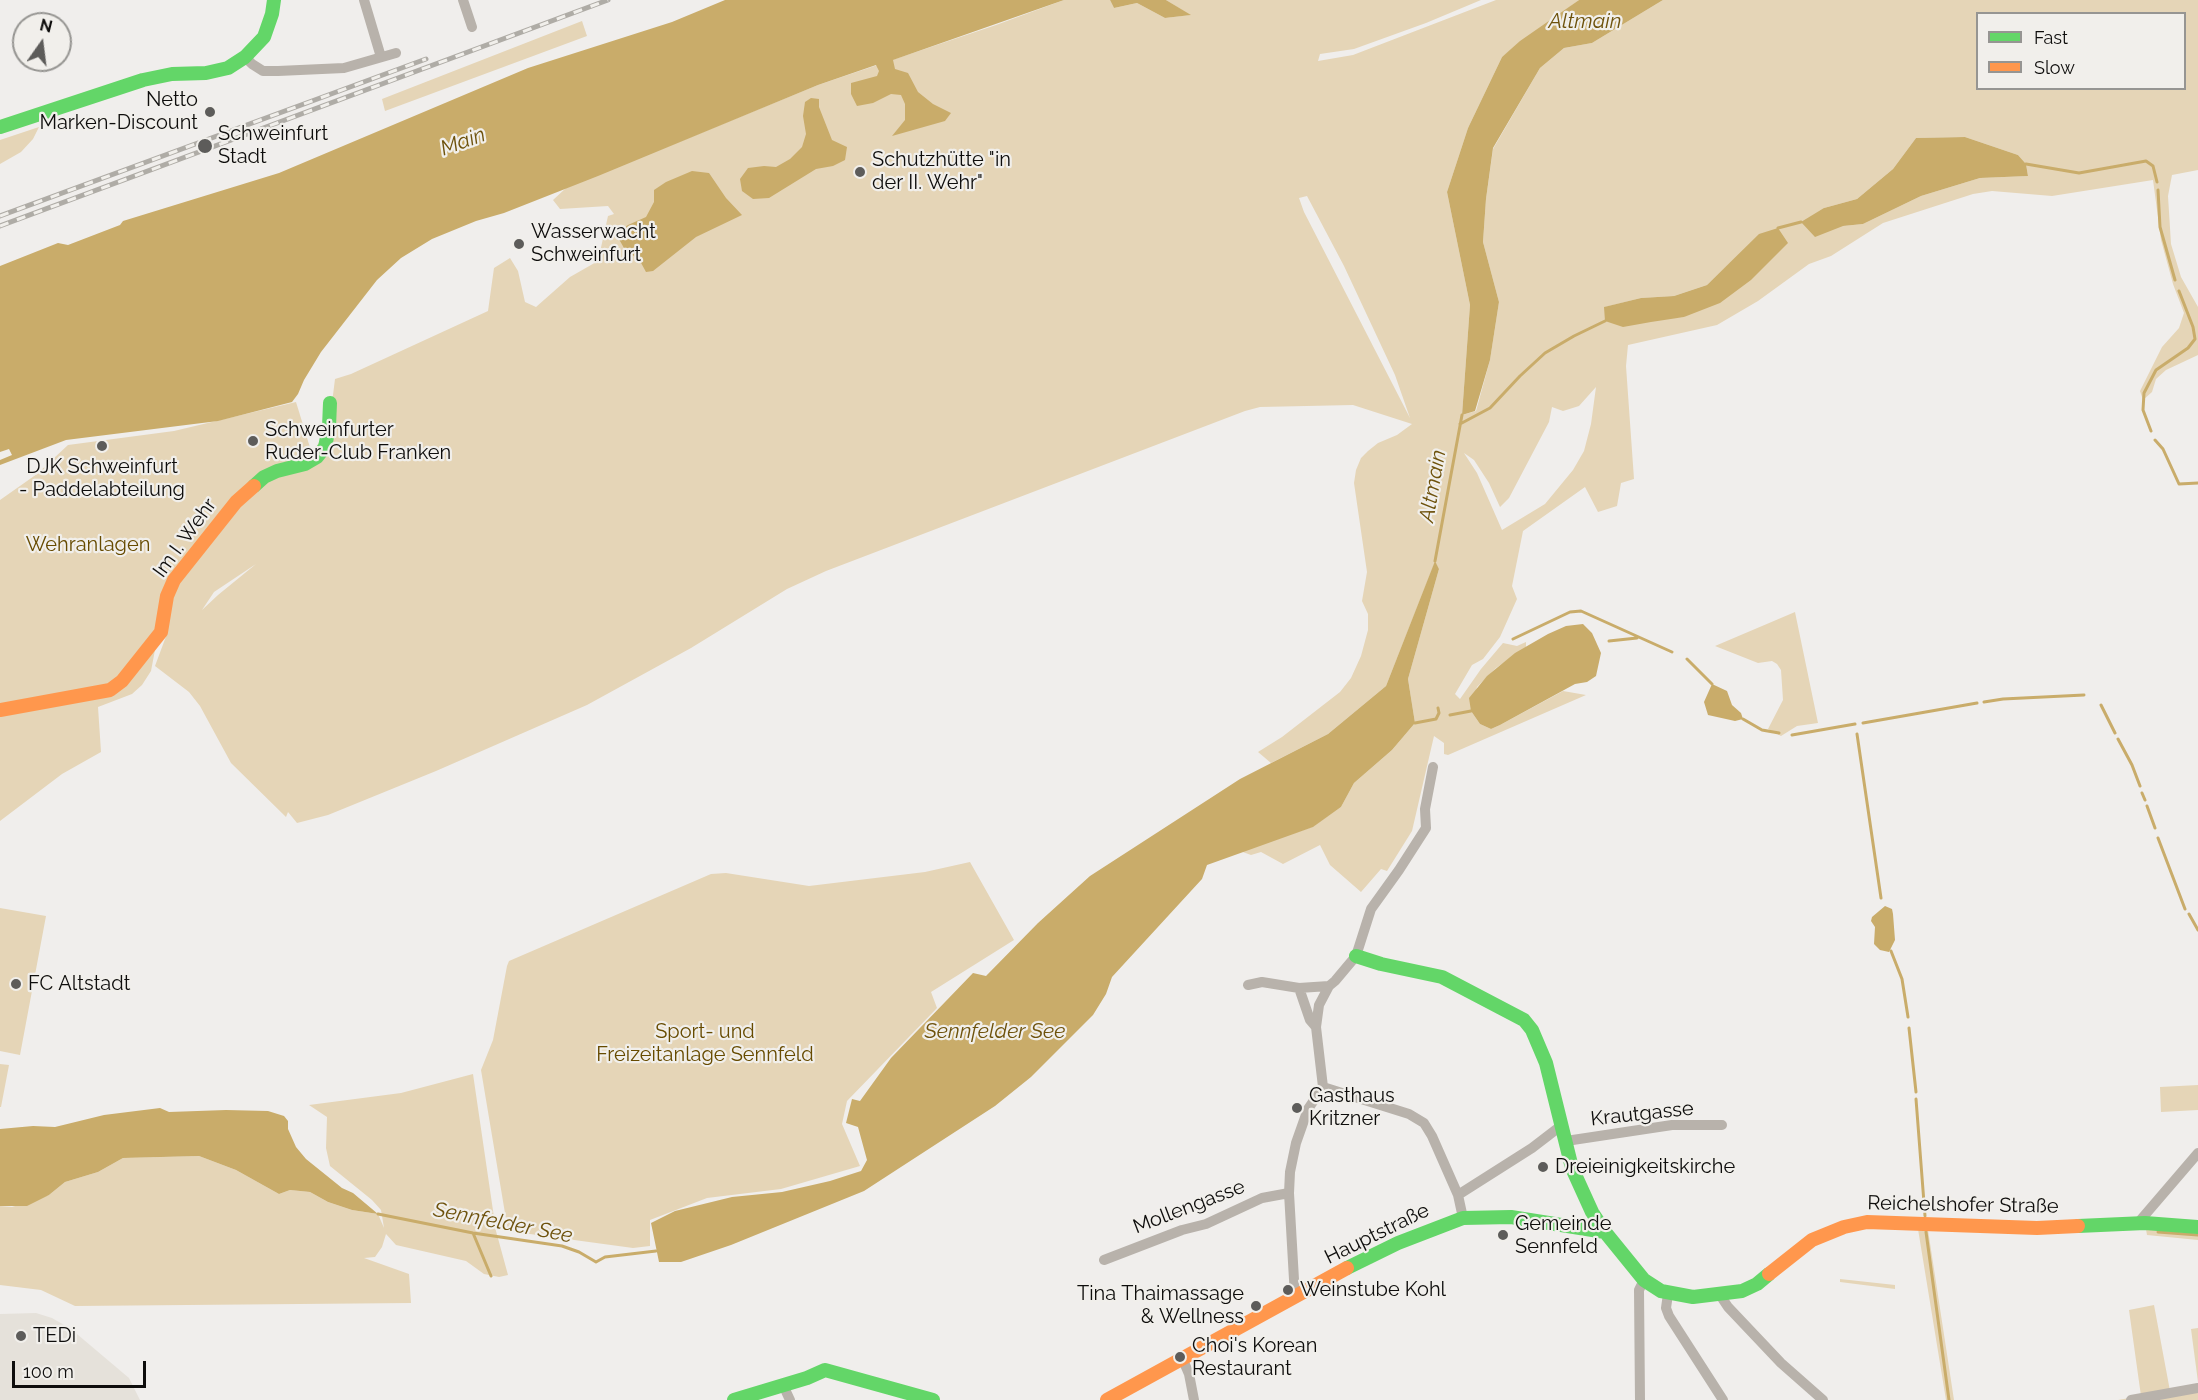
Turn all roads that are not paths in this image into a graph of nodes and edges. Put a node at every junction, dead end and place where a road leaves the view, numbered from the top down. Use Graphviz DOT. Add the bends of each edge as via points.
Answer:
graph roads {
  1 [pos="274,0"];
  2 [pos="364,0"];
  3 [pos="463,0"];
  4 [pos="472,27"];
  5 [pos="396,53"];
  6 [pos="244,57"];
  7 [pos="381,57"];
  8 [pos="0,127"];
  9 [pos="330,403"];
  10 [pos="0,710"];
  11 [pos="1433,767"];
  12 [pos="1356,956"];
  13 [pos="1248,985"];
  14 [pos="1329,986"];
  15 [pos="1299,988"];
  16 [pos="1316,1027"];
  17 [pos="1323,1087"];
  18 [pos="1562,1125"];
  19 [pos="1722,1125"];
  20 [pos="1566,1141"];
  21 [pos="2198,1153"];
  22 [pos="1289,1193"];
  23 [pos="1458,1195"];
  24 [pos="1463,1218"];
  25 [pos="2138,1223"];
  26 [pos="2198,1227"];
  27 [pos="1605,1232"];
  28 [pos="1104,1260"];
  29 [pos="1644,1280"];
  30 [pos="1668,1294"];
  31 [pos="1720,1295"];
  32 [pos="1295,1297"];
  33 [pos="1183,1360"];
  34 [pos="783,1386"];
  35 [pos="2198,1388"];
  36 [pos="906,1397"];
  37 [pos="734,1400"];
  38 [pos="790,1400"];
  39 [pos="933,1400"];
  40 [pos="1107,1400"];
  41 [pos="1194,1400"];
  42 [pos="1640,1400"];
  43 [pos="1723,1400"];
  44 [pos="1823,1400"];
  45 [pos="2131,1400"];
  1 -- 6 [label="street" via="264,37"];
  2 -- 7 [label="street"];
  3 -- 4 [label="street"];
  5 -- 7 [label="street"];
  6 -- 7 [label="street" via="263,71 344,68"];
  6 -- 8 [label="street" via="228,68 150,78"];
  9 -- 10 [label="street, Im I. Wehr" via="325,447 305,464 264,477 236,502 174,580 161,632 122,681 110,690"];
  11 -- 12 [label="street" via="1425,809 1426,828 1371,909"];
  12 -- 14 [label="street"];
  12 -- 18 [label="street" via="1442,977 1524,1020 1546,1063"];
  13 -- 15 [label="street" via="1272,982"];
  14 -- 15 [label="street"];
  14 -- 16 [label="street" via="1319,1005"];
  15 -- 16 [label="street"];
  16 -- 17 [label="street"];
  17 -- 22 [label="street" via="1308,1109 1296,1143"];
  17 -- 23 [label="street" via="1418,1118 1432,1136"];
  18 -- 20 [label="street"];
  18 -- 23 [label="street"];
  19 -- 20 [label="street, Krautgasse" via="1672,1125"];
  20 -- 27 [label="street" via="1572,1168"];
  21 -- 25 [label="street"];
  22 -- 28 [label="street, Mollengasse" via="1262,1198 1206,1224"];
  22 -- 32 [label="street"];
  23 -- 24 [label="street"];
  24 -- 27 [label="street, Hauptstraße" via="1511,1217"];
  24 -- 32 [label="street, Hauptstraße" via="1398,1243"];
  25 -- 26 [label="street, Reichelshofer Straße"];
  25 -- 31 [label="street, Reichelshofer Straße" via="2037,1228 1854,1224 1812,1240 1757,1284"];
  27 -- 29 [label="street"];
  29 -- 30 [label="street, Reichelshofer Straße"];
  29 -- 42 [label="street" via="1638,1303"];
  30 -- 31 [label="street, Reichelshofer Straße"];
  30 -- 43 [label="street" via="1669,1316"];
  31 -- 44 [label="street" via="1781,1363"];
  32 -- 33 [label="street, Hauptstraße"];
  33 -- 40 [label="street, Hauptstraße"];
  33 -- 41 [label="street"];
  34 -- 36 [label="street" via="825,1370"];
  34 -- 37 [label="street"];
  34 -- 38 [label="street"];
  35 -- 45 [label="street"];
  36 -- 39 [label="street"];
}
